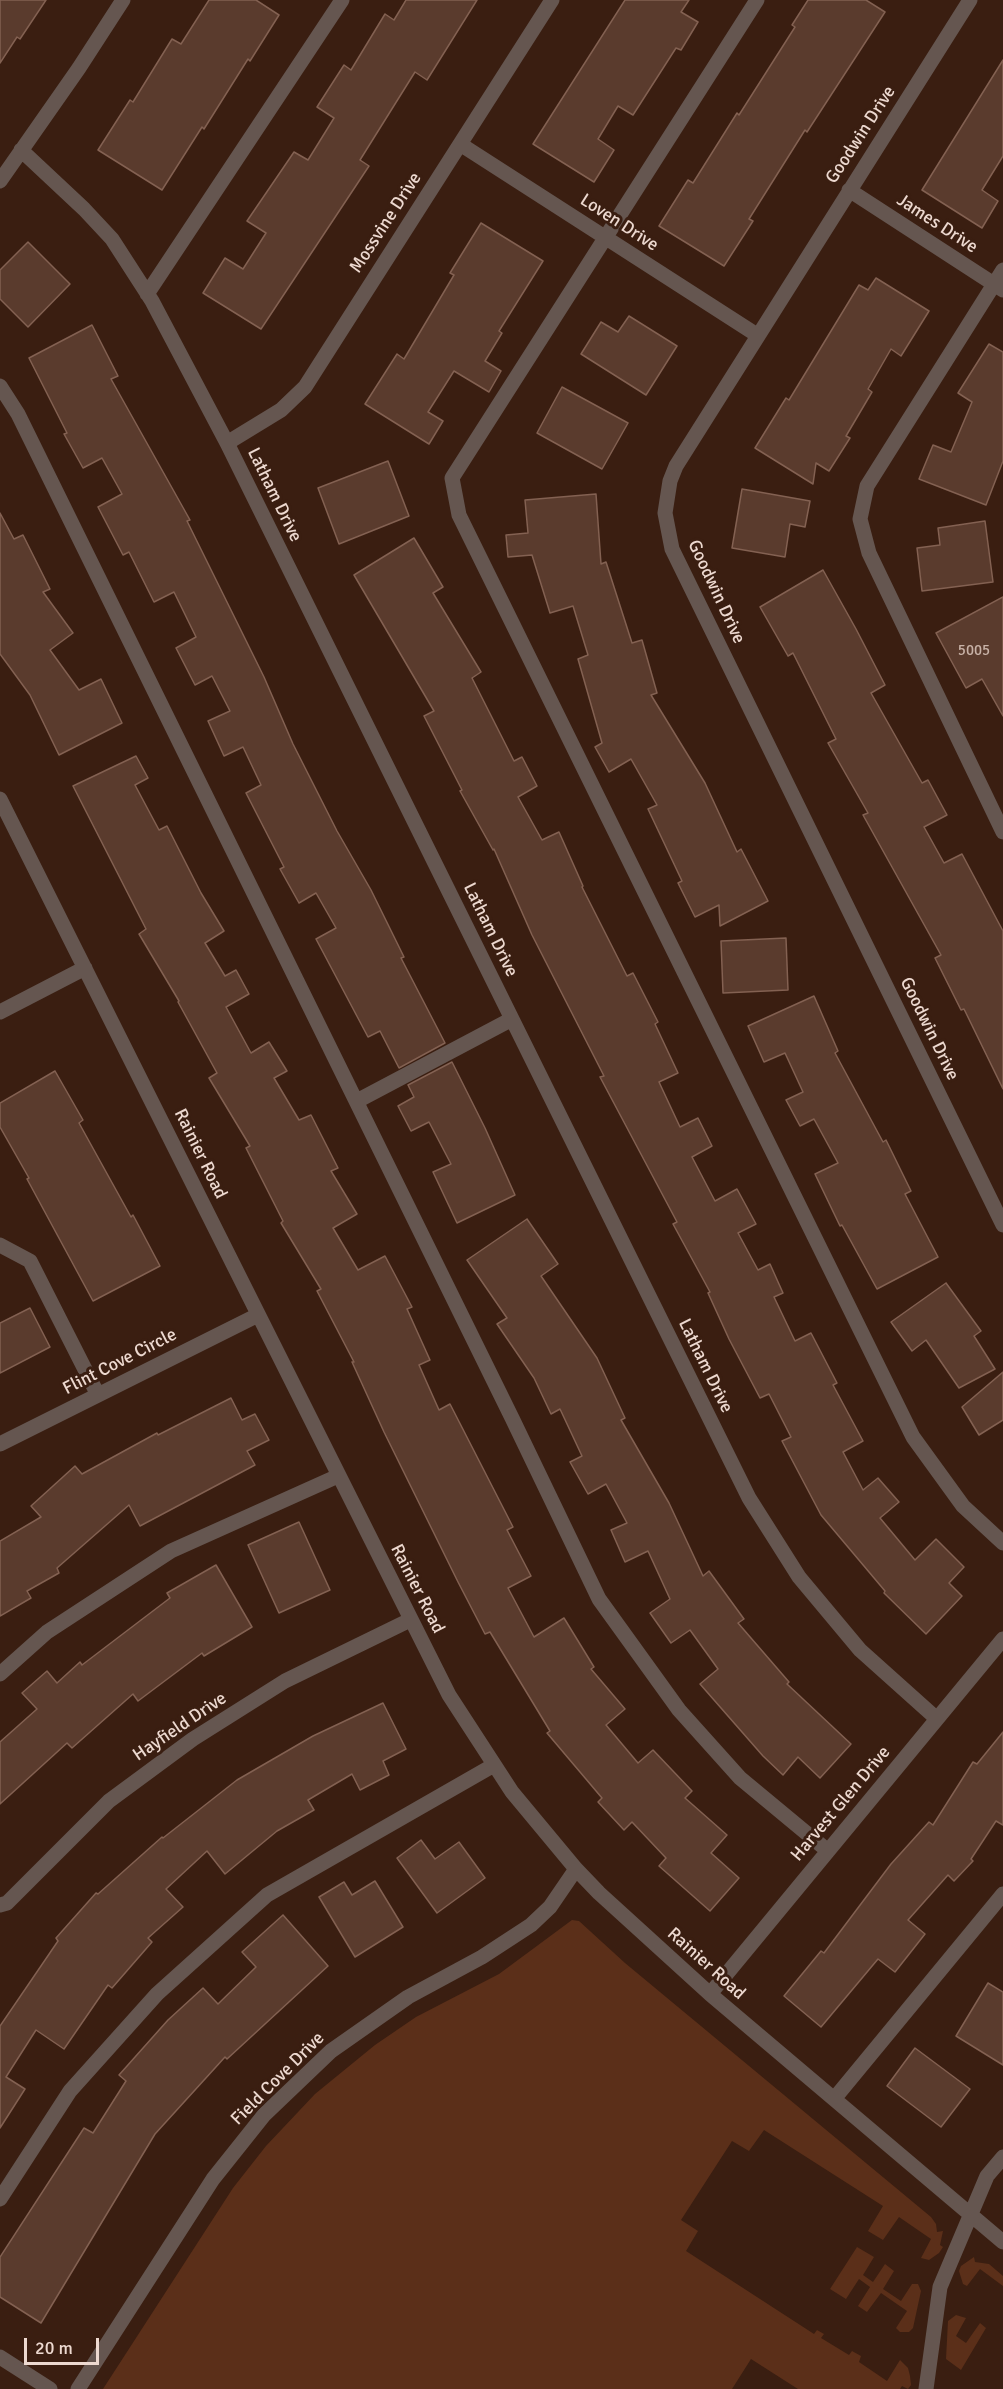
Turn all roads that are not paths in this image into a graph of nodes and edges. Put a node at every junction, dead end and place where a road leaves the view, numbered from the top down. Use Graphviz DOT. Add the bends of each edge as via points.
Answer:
graph roads {
  1 [pos="123,0"];
  2 [pos="342,0"];
  3 [pos="552,0"];
  4 [pos="757,0"];
  5 [pos="970,0"];
  6 [pos="460,144"];
  7 [pos="21,150"];
  8 [pos="0,181"];
  9 [pos="849,190"];
  10 [pos="606,238"];
  11 [pos="1003,270"];
  12 [pos="999,287"];
  13 [pos="147,294"];
  14 [pos="757,335"];
  15 [pos="0,386"];
  16 [pos="227,443"];
  17 [pos="0,800"];
  18 [pos="1003,831"];
  19 [pos="85,968"];
  20 [pos="0,1011"];
  21 [pos="512,1019"];
  22 [pos="357,1101"];
  23 [pos="1003,1225"];
  24 [pos="0,1245"];
  25 [pos="258,1315"];
  26 [pos="98,1395"];
  27 [pos="0,1444"];
  28 [pos="338,1476"];
  29 [pos="1003,1543"];
  30 [pos="410,1620"];
  31 [pos="1003,1639"];
  32 [pos="0,1674"];
  33 [pos="938,1719"];
  34 [pos="494,1765"];
  35 [pos="828,1851"];
  36 [pos="576,1869"];
  37 [pos="1003,1894"];
  38 [pos="0,1905"];
  39 [pos="710,1994"];
  40 [pos="834,2099"];
  41 [pos="1003,2157"];
  42 [pos="0,2199"];
  43 [pos="971,2215"];
  44 [pos="1003,2242"];
  45 [pos="0,2357"];
  46 [pos="50,2389"];
  47 [pos="78,2389"];
  48 [pos="926,2389"];
  1 -- 7 [label="street"];
  2 -- 13 [label="street"];
  3 -- 6 [label="street, Mossvine Drive"];
  4 -- 10 [label="street"];
  5 -- 9 [label="street, Goodwin Drive"];
  6 -- 10 [label="street, Loven Drive"];
  6 -- 16 [label="street, Mossvine Drive" via="305,387 281,410"];
  7 -- 8 [label="street"];
  7 -- 13 [label="street, Latham Drive" via="112,239"];
  9 -- 12 [label="street, James Drive"];
  9 -- 14 [label="street, Goodwin Drive"];
  10 -- 14 [label="street, Loven Drive"];
  10 -- 29 [label="street" via="452,478 459,515 913,1437 963,1506"];
  11 -- 12 [label="street"];
  12 -- 18 [label="street" via="867,486 860,519 869,553"];
  13 -- 16 [label="street, Latham Drive"];
  14 -- 23 [label="street, Goodwin Drive" via="670,481 665,513 672,549"];
  15 -- 22 [label="street" via="24,425"];
  16 -- 21 [label="street, Latham Drive"];
  17 -- 19 [label="street, Rainier Road"];
  19 -- 20 [label="street"];
  19 -- 25 [label="street, Rainier Road"];
  21 -- 22 [label="street"];
  21 -- 33 [label="street, Latham Drive" via="749,1498 799,1577 860,1650"];
  22 -- 35 [label="street" via="599,1599 679,1710 740,1778"];
  24 -- 26 [label="street" via="30,1261"];
  25 -- 26 [label="street, Flint Cove Circle"];
  25 -- 28 [label="street, Rainier Road"];
  26 -- 27 [label="street, Flint Cove Circle"];
  28 -- 30 [label="street, Rainier Road"];
  28 -- 32 [label="street" via="171,1551 47,1632"];
  30 -- 34 [label="street, Rainier Road" via="449,1695"];
  30 -- 38 [label="street, Hayfield Drive" via="285,1681 193,1740 109,1801 7,1903"];
  31 -- 33 [label="street, Harvest Glen Drive"];
  33 -- 35 [label="street, Harvest Glen Drive"];
  34 -- 36 [label="street, Rainier Road"];
  34 -- 42 [label="street" via="267,1895 157,1994 70,2091"];
  35 -- 39 [label="street, Harvest Glen Drive"];
  36 -- 39 [label="street, Rainier Road"];
  36 -- 47 [label="street, Field Cove Drive" via="550,1907 531,1925 483,1957 408,1997 331,2051 264,2115 213,2179"];
  37 -- 40 [label="street"];
  39 -- 40 [label="street, Rainier Road"];
  40 -- 43 [label="street, Rainier Road"];
  41 -- 43 [label="street" via="987,2176"];
  43 -- 44 [label="street, Rainier Road"];
  43 -- 48 [label="street" via="940,2287"];
  45 -- 46 [label="street"];
}
